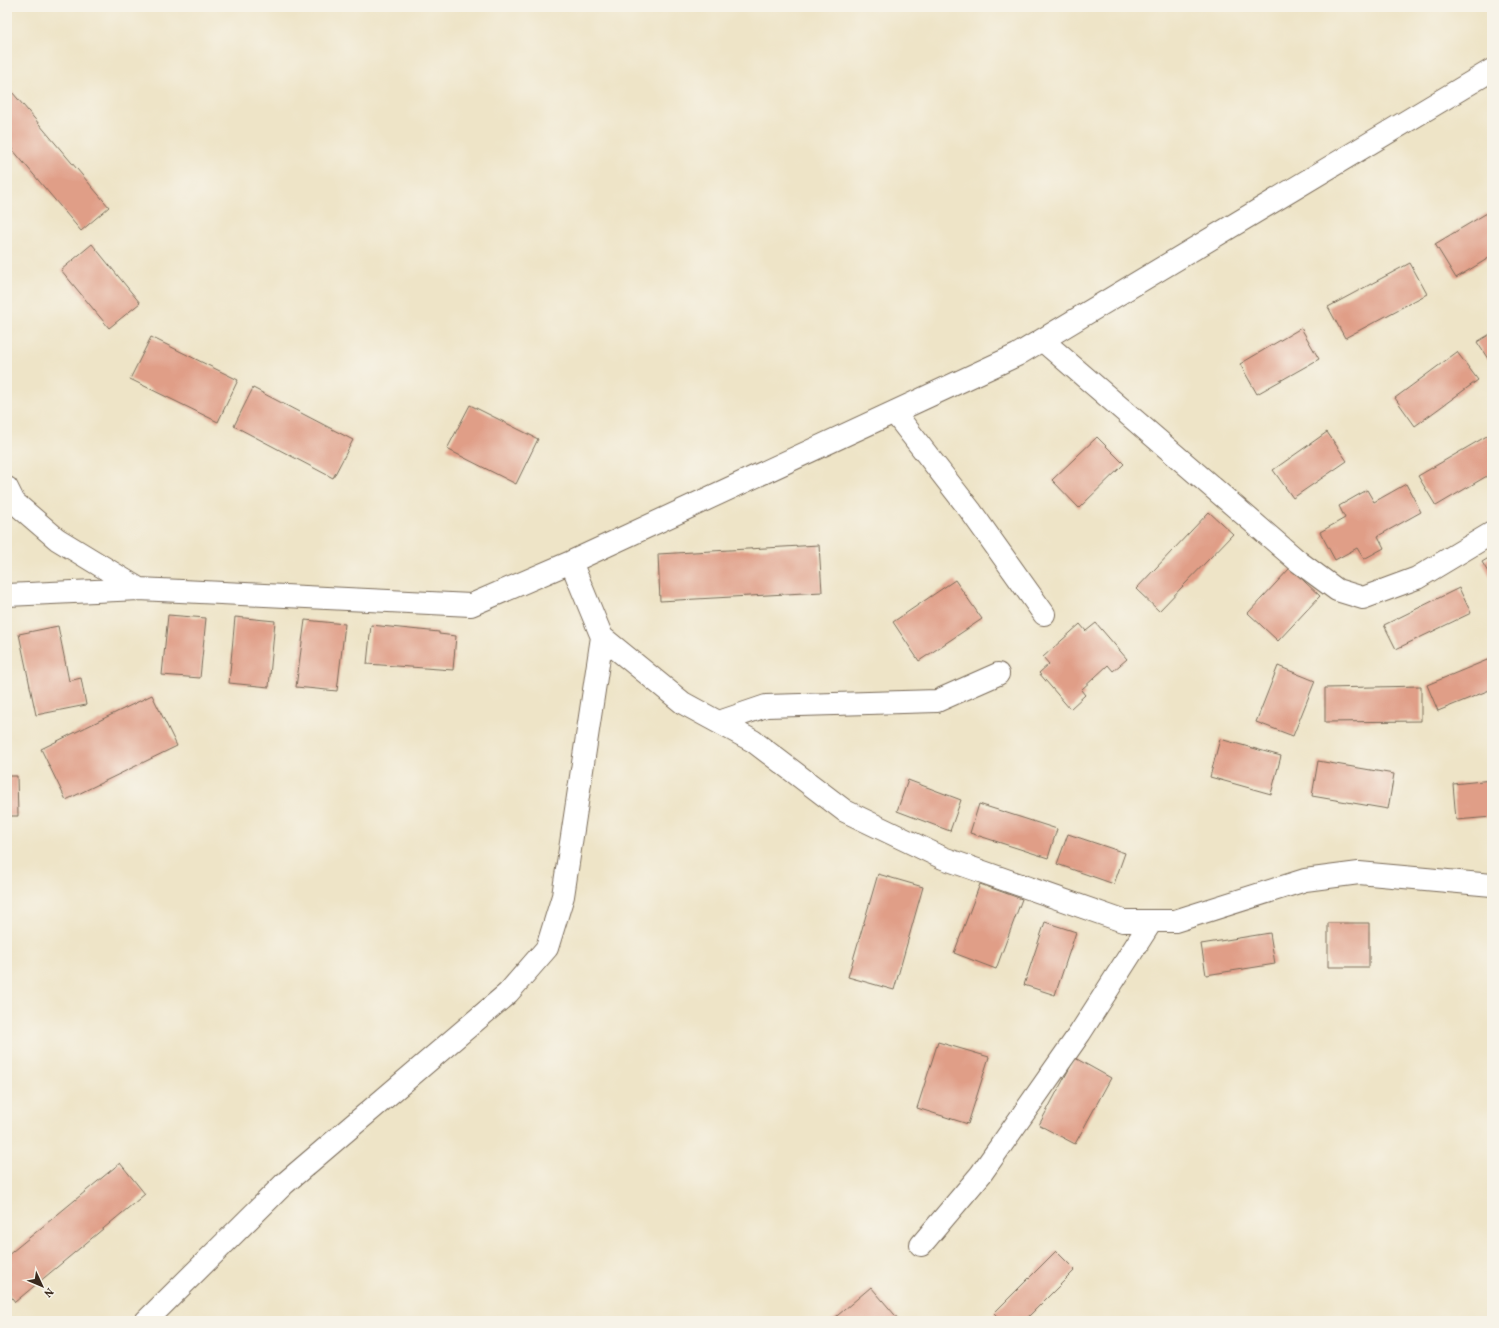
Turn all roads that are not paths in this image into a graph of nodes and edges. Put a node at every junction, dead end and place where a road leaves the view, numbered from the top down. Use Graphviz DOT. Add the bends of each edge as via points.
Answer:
graph roads {
  1 [pos="1492,70"];
  2 [pos="1042,340"];
  3 [pos="894,412"];
  4 [pos="7,488"];
  5 [pos="1492,533"];
  6 [pos="571,562"];
  7 [pos="139,589"];
  8 [pos="7,595"];
  9 [pos="1044,614"];
  10 [pos="602,637"];
  11 [pos="998,674"];
  12 [pos="719,722"];
  13 [pos="1492,884"];
  14 [pos="1151,922"];
  15 [pos="921,1245"];
  16 [pos="146,1321"];
  1 -- 2 [label="street"];
  2 -- 3 [label="street" via="1017,355"];
  2 -- 5 [label="street" via="1299,562 1337,590 1363,598 1417,578"];
  3 -- 6 [label="street"];
  3 -- 9 [label="street" via="970,510"];
  4 -- 7 [label="street" via="14,502 57,539"];
  6 -- 7 [label="street" via="471,605"];
  6 -- 10 [label="street"];
  7 -- 8 [label="street"];
  10 -- 12 [label="street" via="683,703"];
  10 -- 16 [label="street" via="563,896 547,948 508,993 284,1184"];
  11 -- 12 [label="street" via="937,701 766,706"];
  12 -- 14 [label="street" via="753,741 845,811 943,858 1123,921"];
  13 -- 14 [label="street" via="1359,873 1305,880 1174,921"];
  14 -- 15 [label="street" via="1080,1034 981,1174"];
}
